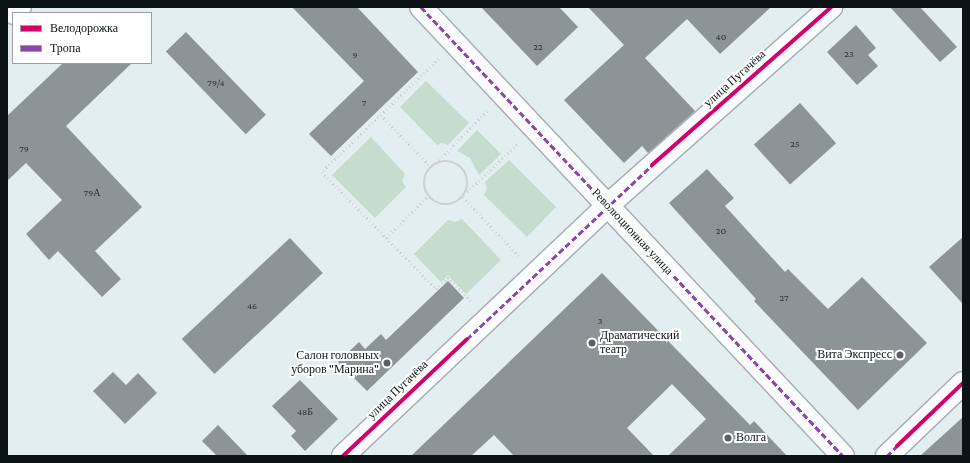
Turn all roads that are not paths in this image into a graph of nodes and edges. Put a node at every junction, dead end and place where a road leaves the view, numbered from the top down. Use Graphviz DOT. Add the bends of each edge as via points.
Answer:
graph roads {
  1 [pos="421,7"];
  2 [pos="831,7"];
  3 [pos="607,206"];
  4 [pos="963,383"];
  5 [pos="892,451"];
  6 [pos="344,456"];
  7 [pos="843,456"];
  1 -- 3 [label="street, Революционная улица"];
  2 -- 3 [label="street, улица Пугачёва"];
  3 -- 6 [label="street, улица Пугачёва"];
  3 -- 7 [label="street, Революционная улица"];
  4 -- 5 [label="street"];
}
